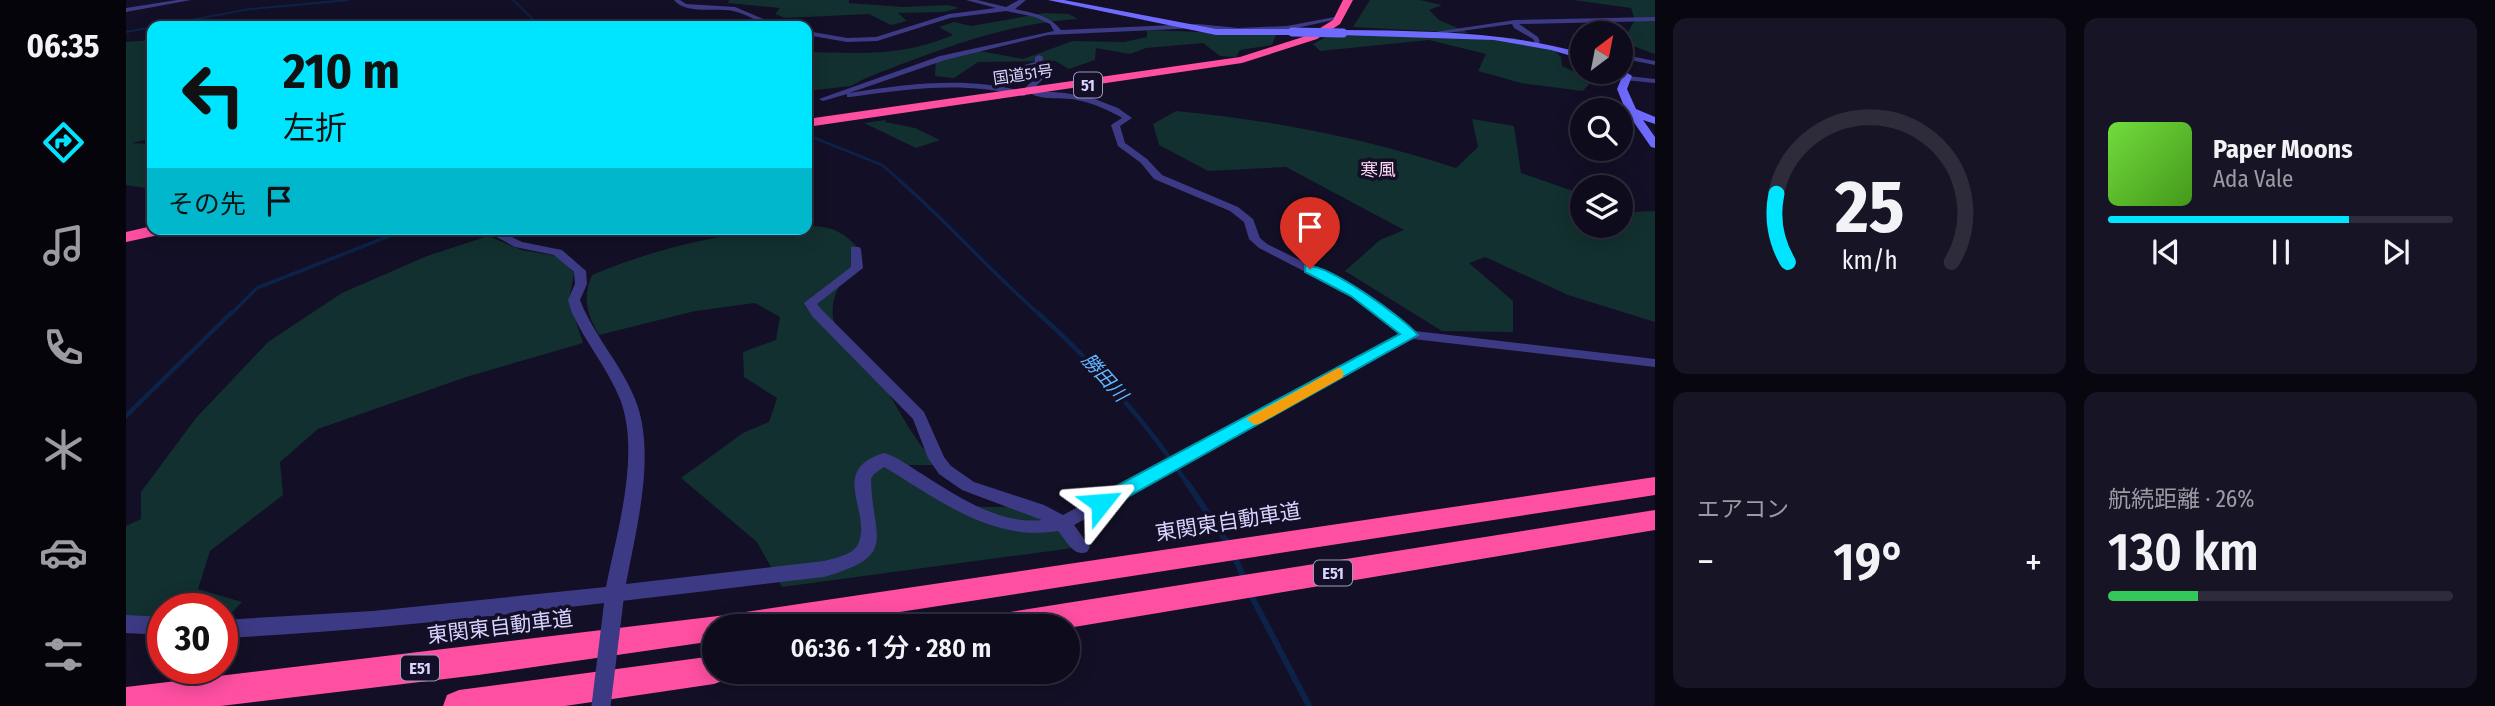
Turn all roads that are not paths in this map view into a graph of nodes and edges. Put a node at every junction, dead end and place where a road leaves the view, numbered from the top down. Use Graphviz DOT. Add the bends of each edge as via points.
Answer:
graph roads {
  1 [pos="170,0"];
  2 [pos="188,0"];
  3 [pos="677,0"];
  4 [pos="970,0"];
  5 [pos="1023,0"];
  6 [pos="1052,0"];
  7 [pos="1348,0"];
  8 [pos="126,3"];
  9 [pos="1012,8"];
  10 [pos="126,10"];
  11 [pos="1340,18"];
  12 [pos="1655,19"];
  13 [pos="767,21"];
  14 [pos="1515,22"];
  15 [pos="1191,27"];
  16 [pos="1059,32"];
  17 [pos="812,34"];
  18 [pos="1425,34"];
  19 [pos="1536,42"];
  20 [pos="1570,52"];
  21 [pos="1039,57"];
  22 [pos="1633,57"];
  23 [pos="1655,63"];
  24 [pos="1633,76"];
  25 [pos="1655,81"];
  26 [pos="1030,93"];
  27 [pos="1633,112"];
  28 [pos="1633,114"];
  29 [pos="1655,121"];
  30 [pos="812,122"];
  31 [pos="1655,145"];
  32 [pos="147,232"];
  33 [pos="499,235"];
  34 [pos="126,237"];
  35 [pos="855,250"];
  36 [pos="1411,335"];
  37 [pos="1655,363"];
  38 [pos="1655,486"];
  39 [pos="1655,520"];
  40 [pos="1062,524"];
  41 [pos="1081,547"];
  42 [pos="615,592"];
  43 [pos="812,614"];
  44 [pos="1080,614"];
  45 [pos="126,624"];
  46 [pos="147,625"];
  47 [pos="238,629"];
  48 [pos="702,630"];
  49 [pos="702,672"];
  50 [pos="126,702"];
  51 [pos="459,706"];
  52 [pos="601,706"];
  1 -- 8 [label="street"];
  2 -- 10 [label="street"];
  3 -- 13 [label="street" via="681,5 746,11"];
  4 -- 9 [label="street"];
  5 -- 9 [label="street"];
  6 -- 15 [label="street"];
  7 -- 11 [label="highway"];
  9 -- 16 [label="street" via="1046,19"];
  9 -- 17 [label="street" via="949,16 877,39"];
  11 -- 15 [label="street" via="1287,28"];
  11 -- 26 [label="highway, 国道51号 / 51" via="1296,45 1242,61"];
  12 -- 14 [label="street"];
  14 -- 18 [label="street"];
  14 -- 19 [label="street"];
  15 -- 16 [label="street"];
  15 -- 18 [label="street, bridge" via="1233,33"];
  16 -- 26 [label="street" via="943,58 819,99 915,87 986,86"];
  18 -- 19 [label="street"];
  19 -- 20 [label="street"];
  21 -- 26 [label="street" via="1040,62 1025,66 1039,79 1029,88"];
  22 -- 23 [label="street"];
  24 -- 25 [label="street"];
  26 -- 30 [label="highway, 国道51号 / 51"];
  26 -- 36 [label="street" via="1068,95 1120,112 1128,118 1115,125 1121,144 1158,177 1234,209 1249,221 1255,239 1263,246 1356,293"];
  27 -- 29 [label="street"];
  28 -- 31 [label="street"];
  32 -- 34 [label="highway"];
  33 -- 42 [label="street" via="519,245 558,252 580,271 581,284 574,300 579,319 627,399 636,428 636,457"];
  35 -- 40 [label="street" via="857,268 810,303 817,313 919,416 944,470 961,482"];
  36 -- 37 [label="street"];
  36 -- 40 [label="street"];
  38 -- 43 [label="highway, 東関東自動車道 / E51"];
  39 -- 44 [label="highway, E51"];
  40 -- 41 [label="street"];
  40 -- 42 [label="street" via="1041,530 982,515 884,459 867,470 862,480 870,538 852,563"];
  42 -- 47 [label="street" via="322,626"];
  42 -- 52 [label="street, bridge"];
  45 -- 46 [label="street"];
  48 -- 50 [label="highway, 東関東自動車道 / E51"];
  49 -- 51 [label="highway"];
}
